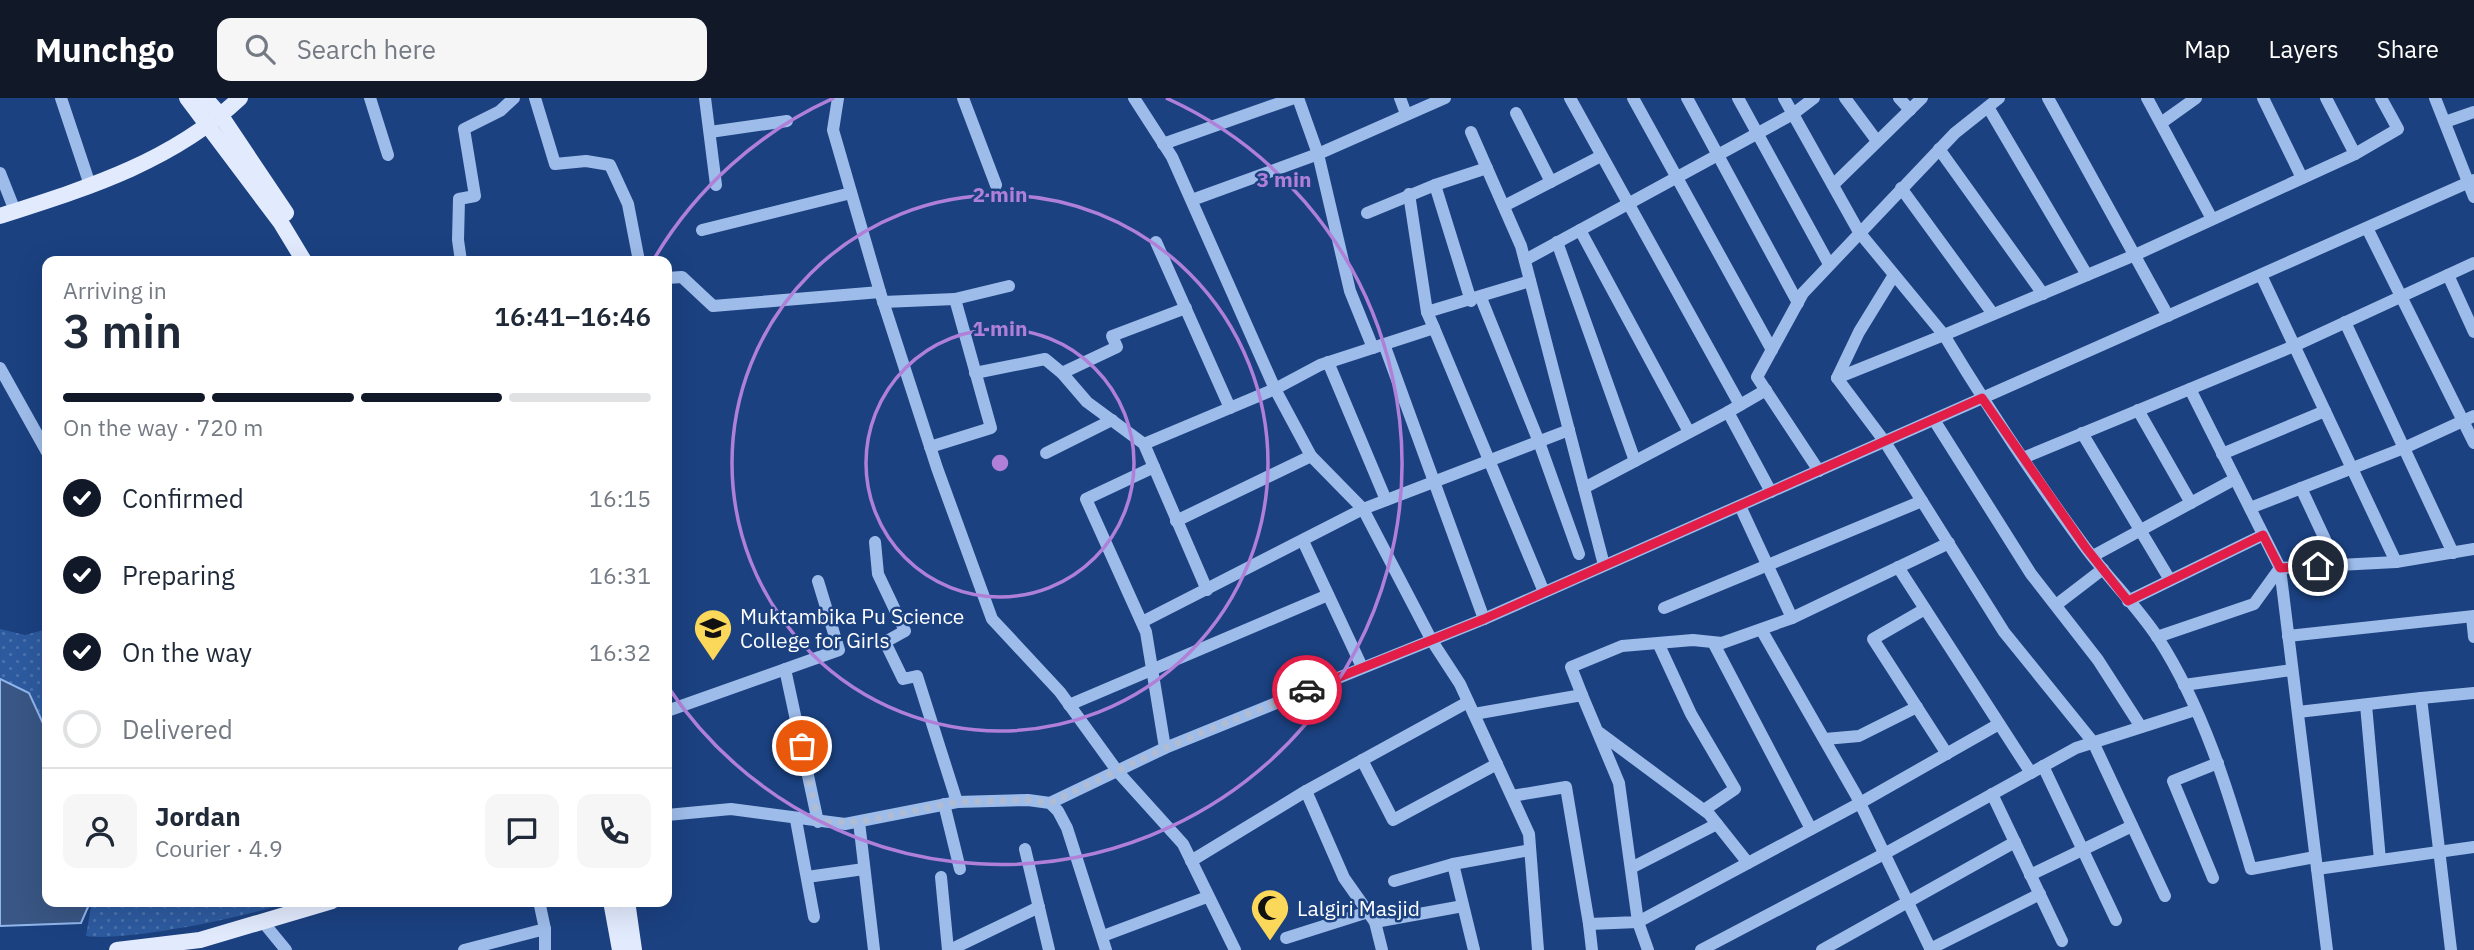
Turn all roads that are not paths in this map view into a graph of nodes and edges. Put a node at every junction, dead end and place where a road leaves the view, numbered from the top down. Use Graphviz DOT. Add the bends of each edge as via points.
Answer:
graph roads {
  1 [pos="61,98"];
  2 [pos="187,98"];
  3 [pos="205,98"];
  4 [pos="240,98"];
  5 [pos="370,98"];
  6 [pos="514,98"];
  7 [pos="535,98"];
  8 [pos="705,98"];
  9 [pos="838,98"];
  10 [pos="963,98"];
  11 [pos="1134,98"];
  12 [pos="1296,98"];
  13 [pos="1400,98"];
  14 [pos="1445,98"];
  15 [pos="1570,98"];
  16 [pos="1633,98"];
  17 [pos="1687,98"];
  18 [pos="1738,98"];
  19 [pos="1784,98"];
  20 [pos="1814,98"];
  21 [pos="1844,98"];
  22 [pos="1899,98"];
  23 [pos="1922,98"];
  24 [pos="2000,98"];
  25 [pos="2048,98"];
  26 [pos="2147,98"];
  27 [pos="2196,98"];
  28 [pos="2263,98"];
  29 [pos="2326,98"];
  30 [pos="2381,98"];
  31 [pos="2435,98"];
  32 [pos="1989,107"];
  33 [pos="1910,110"];
  34 [pos="2474,112"];
  35 [pos="1516,113"];
  36 [pos="1406,114"];
  37 [pos="1793,114"];
  38 [pos="215,121"];
  39 [pos="787,121"];
  40 [pos="2161,122"];
  41 [pos="2445,122"];
  42 [pos="709,132"];
  43 [pos="1471,132"];
  44 [pos="1757,134"];
  45 [pos="1877,142"];
  46 [pos="1163,144"];
  47 [pos="1939,149"];
  48 [pos="1318,154"];
  49 [pos="2355,154"];
  50 [pos="388,155"];
  51 [pos="1717,155"];
  52 [pos="1601,156"];
  53 [pos="1487,168"];
  54 [pos="0,173"];
  55 [pos="1676,178"];
  56 [pos="2302,178"];
  57 [pos="2471,181"];
  58 [pos="1551,182"];
  59 [pos="996,184"];
  60 [pos="90,185"];
  61 [pos="716,185"];
  62 [pos="1833,185"];
  63 [pos="1435,186"];
  64 [pos="1901,188"];
  65 [pos="851,192"];
  66 [pos="1409,194"];
  67 [pos="2474,198"];
  68 [pos="1192,200"];
  69 [pos="1627,204"];
  70 [pos="1504,206"];
  71 [pos="7,213"];
  72 [pos="1367,213"];
  73 [pos="2212,219"];
  74 [pos="2367,228"];
  75 [pos="702,230"];
  76 [pos="1580,230"];
  77 [pos="1859,232"];
  78 [pos="1156,242"];
  79 [pos="1557,242"];
  80 [pos="2135,255"];
  81 [pos="301,256"];
  82 [pos="312,256"];
  83 [pos="460,256"];
  84 [pos="638,256"];
  85 [pos="1525,260"];
  86 [pos="2474,263"];
  87 [pos="1829,264"];
  88 [pos="1894,275"];
  89 [pos="2087,275"];
  90 [pos="2261,275"];
  91 [pos="2448,275"];
  92 [pos="672,278"];
  93 [pos="1530,281"];
  94 [pos="1009,286"];
  95 [pos="2043,294"];
  96 [pos="2401,296"];
  97 [pos="882,297"];
  98 [pos="955,299"];
  99 [pos="1476,299"];
  100 [pos="1798,303"];
  101 [pos="1186,308"];
  102 [pos="1427,312"];
  103 [pos="1993,314"];
  104 [pos="2168,316"];
  105 [pos="2345,322"];
  106 [pos="1434,328"];
  107 [pos="2474,332"];
  108 [pos="1944,335"];
  109 [pos="1378,346"];
  110 [pos="2294,346"];
  111 [pos="1772,350"];
  112 [pos="1328,362"];
  113 [pos="0,368"];
  114 [pos="975,373"];
  115 [pos="1062,373"];
  116 [pos="1837,378"];
  117 [pos="1275,389"];
  118 [pos="2190,389"];
  119 [pos="1766,390"];
  120 [pos="1982,398"];
  121 [pos="1230,408"];
  122 [pos="1734,408"];
  123 [pos="2138,410"];
  124 [pos="2325,411"];
  125 [pos="2468,418"];
  126 [pos="1112,420"];
  127 [pos="1934,420"];
  128 [pos="1569,430"];
  129 [pos="1689,432"];
  130 [pos="2082,433"];
  131 [pos="1539,442"];
  132 [pos="1885,442"];
  133 [pos="42,443"];
  134 [pos="2474,443"];
  135 [pos="1144,444"];
  136 [pos="930,447"];
  137 [pos="2404,448"];
  138 [pos="1046,453"];
  139 [pos="2222,454"];
  140 [pos="1311,456"];
  141 [pos="2023,458"];
  142 [pos="1635,461"];
  143 [pos="1488,463"];
  144 [pos="1154,467"];
  145 [pos="2353,469"];
  146 [pos="1819,471"];
  147 [pos="2235,479"];
  148 [pos="1435,481"];
  149 [pos="1584,488"];
  150 [pos="2301,488"];
  151 [pos="1771,492"];
  152 [pos="1386,500"];
  153 [pos="1922,500"];
  154 [pos="2191,503"];
  155 [pos="1740,506"];
  156 [pos="2250,508"];
  157 [pos="1363,509"];
  158 [pos="1176,521"];
  159 [pos="2139,531"];
  160 [pos="2263,535"];
  161 [pos="1303,541"];
  162 [pos="875,542"];
  163 [pos="1949,543"];
  164 [pos="2474,549"];
  165 [pos="2453,553"];
  166 [pos="1579,554"];
  167 [pos="2093,556"];
  168 [pos="2396,562"];
  169 [pos="1604,565"];
  170 [pos="2337,565"];
  171 [pos="1768,566"];
  172 [pos="1898,567"];
  173 [pos="2280,568"];
  174 [pos="2103,569"];
  175 [pos="2170,580"];
  176 [pos="818,581"];
  177 [pos="1207,590"];
  178 [pos="1544,592"];
  179 [pos="1328,595"];
  180 [pos="2128,601"];
  181 [pos="2056,606"];
  182 [pos="1664,608"];
  183 [pos="1925,609"];
  184 [pos="2473,616"];
  185 [pos="1792,618"];
  186 [pos="1484,619"];
  187 [pos="1142,622"];
  188 [pos="1762,631"];
  189 [pos="2288,636"];
  190 [pos="2157,637"];
  191 [pos="2474,637"];
  192 [pos="1432,641"];
  193 [pos="1714,644"];
  194 [pos="1658,645"];
  195 [pos="1362,667"];
  196 [pos="1152,668"];
  197 [pos="785,669"];
  198 [pos="2292,670"];
  199 [pos="2184,685"];
  200 [pos="2474,693"];
  201 [pos="1582,695"];
  202 [pos="2421,698"];
  203 [pos="1468,702"];
  204 [pos="1069,705"];
  205 [pos="2366,705"];
  206 [pos="1917,707"];
  207 [pos="672,709"];
  208 [pos="2195,710"];
  209 [pos="2298,712"];
  210 [pos="1474,715"];
  211 [pos="1999,724"];
  212 [pos="2141,727"];
  213 [pos="1597,731"];
  214 [pos="1825,739"];
  215 [pos="2093,742"];
  216 [pos="1165,748"];
  217 [pos="1947,754"];
  218 [pos="1362,760"];
  219 [pos="1497,764"];
  220 [pos="2218,764"];
  221 [pos="2043,766"];
  222 [pos="1118,772"];
  223 [pos="2031,773"];
  224 [pos="1306,791"];
  225 [pos="1992,794"];
  226 [pos="1511,796"];
  227 [pos="951,803"];
  228 [pos="1050,803"];
  229 [pos="1860,803"];
  230 [pos="1704,810"];
  231 [pos="672,815"];
  232 [pos="796,820"];
  233 [pos="818,822"];
  234 [pos="859,822"];
  235 [pos="1717,824"];
  236 [pos="2132,826"];
  237 [pos="1811,830"];
  238 [pos="2015,842"];
  239 [pos="2474,847"];
  240 [pos="1025,849"];
  241 [pos="2082,849"];
  242 [pos="1530,850"];
  243 [pos="2437,852"];
  244 [pos="1884,854"];
  245 [pos="2380,860"];
  246 [pos="1191,861"];
  247 [pos="1748,863"];
  248 [pos="2316,863"];
  249 [pos="1452,864"];
  250 [pos="1631,868"];
  251 [pos="864,869"];
  252 [pos="960,869"];
  253 [pos="2030,874"];
  254 [pos="807,877"];
  255 [pos="941,877"];
  256 [pos="2213,878"];
  257 [pos="1395,881"];
  258 [pos="2040,894"];
  259 [pos="2165,896"];
  260 [pos="1207,897"];
  261 [pos="1907,902"];
  262 [pos="1039,906"];
  263 [pos="1463,906"];
  264 [pos="300,907"];
  265 [pos="540,907"];
  266 [pos="612,907"];
  267 [pos="627,907"];
  268 [pos="1372,917"];
  269 [pos="814,918"];
  270 [pos="2116,919"];
  271 [pos="263,922"];
  272 [pos="1638,922"];
  273 [pos="1589,924"];
  274 [pos="545,929"];
  275 [pos="1103,936"];
  276 [pos="1286,938"];
  277 [pos="2062,941"];
  278 [pos="117,950"];
  279 [pos="286,950"];
  280 [pos="464,950"];
  281 [pos="545,950"];
  282 [pos="620,950"];
  283 [pos="634,950"];
  284 [pos="874,950"];
  285 [pos="949,950"];
  286 [pos="1049,950"];
  287 [pos="1106,950"];
  288 [pos="1235,950"];
  289 [pos="1382,950"];
  290 [pos="1474,950"];
  291 [pos="1538,950"];
  292 [pos="1592,950"];
  293 [pos="1648,950"];
  294 [pos="1701,950"];
  295 [pos="1822,950"];
  296 [pos="1930,950"];
  297 [pos="2327,950"];
  298 [pos="2451,950"];
  1 -- 60 [label="street"];
  2 -- 38 [label="main road"];
  3 -- 38 [label="main road"];
  4 -- 38 [label="main road"];
  5 -- 50 [label="street"];
  6 -- 83 [label="street" via="500,111 464,129 475,196 459,199"];
  7 -- 84 [label="street" via="555,164 586,161 610,165 628,204"];
  8 -- 42 [label="street"];
  9 -- 65 [label="street" via="833,130"];
  10 -- 59 [label="street"];
  11 -- 46 [label="street"];
  12 -- 46 [label="street"];
  12 -- 48 [label="street"];
  13 -- 36 [label="street"];
  14 -- 36 [label="street"];
  15 -- 52 [label="street"];
  16 -- 55 [label="street"];
  17 -- 51 [label="street"];
  18 -- 44 [label="street"];
  19 -- 37 [label="street"];
  20 -- 37 [label="street"];
  21 -- 45 [label="street"];
  22 -- 33 [label="street"];
  23 -- 33 [label="street"];
  24 -- 32 [label="street"];
  25 -- 80 [label="street"];
  26 -- 40 [label="street"];
  27 -- 40 [label="street"];
  28 -- 56 [label="street"];
  29 -- 49 [label="street"];
  30 -- 49 [label="street" via="2398,129"];
  31 -- 41 [label="street"];
  32 -- 47 [label="street"];
  32 -- 89 [label="street"];
  33 -- 45 [label="street"];
  34 -- 41 [label="street"];
  35 -- 58 [label="street"];
  36 -- 48 [label="street"];
  37 -- 44 [label="street"];
  37 -- 62 [label="street"];
  38 -- 60 [label="main road" via="166,154"];
  38 -- 81 [label="main road"];
  38 -- 82 [label="main road"];
  39 -- 42 [label="street"];
  40 -- 73 [label="street"];
  41 -- 57 [label="street"];
  42 -- 61 [label="street"];
  43 -- 53 [label="street"];
  44 -- 51 [label="street"];
  44 -- 87 [label="street"];
  45 -- 62 [label="street"];
  46 -- 68 [label="street"];
  47 -- 64 [label="street"];
  47 -- 95 [label="street"];
  48 -- 68 [label="street"];
  48 -- 109 [label="street" via="1350,290"];
  49 -- 56 [label="street"];
  51 -- 55 [label="street"];
  51 -- 100 [label="street"];
  52 -- 58 [label="street"];
  52 -- 69 [label="street"];
  53 -- 63 [label="street"];
  53 -- 70 [label="street"];
  54 -- 71 [label="street"];
  55 -- 69 [label="street"];
  55 -- 111 [label="street"];
  56 -- 73 [label="street"];
  57 -- 67 [label="street"];
  57 -- 74 [label="street"];
  58 -- 70 [label="street"];
  60 -- 71 [label="main road"];
  62 -- 77 [label="street"];
  63 -- 66 [label="street"];
  63 -- 99 [label="street"];
  64 -- 77 [label="street"];
  64 -- 103 [label="street"];
  65 -- 75 [label="street"];
  65 -- 97 [label="street"];
  66 -- 72 [label="street"];
  66 -- 102 [label="street"];
  68 -- 117 [label="street"];
  69 -- 76 [label="street"];
  69 -- 122 [label="street"];
  70 -- 85 [label="street"];
  73 -- 80 [label="street"];
  74 -- 90 [label="street"];
  74 -- 96 [label="street"];
  76 -- 79 [label="street"];
  76 -- 129 [label="street"];
  77 -- 87 [label="street"];
  77 -- 88 [label="street"];
  78 -- 101 [label="street"];
  79 -- 85 [label="street"];
  79 -- 142 [label="street"];
  80 -- 89 [label="street"];
  80 -- 104 [label="street"];
  85 -- 93 [label="street"];
  86 -- 91 [label="street"];
  87 -- 100 [label="street"];
  88 -- 108 [label="street"];
  88 -- 116 [label="street" via="1858,332"];
  89 -- 95 [label="street"];
  90 -- 104 [label="street"];
  90 -- 110 [label="street"];
  91 -- 96 [label="street"];
  91 -- 107 [label="street"];
  92 -- 97 [label="street" via="682,277 713,306"];
  93 -- 99 [label="street"];
  93 -- 128 [label="street"];
  94 -- 98 [label="street"];
  95 -- 103 [label="street"];
  96 -- 105 [label="street"];
  96 -- 125 [label="street"];
  97 -- 98 [label="street"];
  97 -- 136 [label="street"];
  98 -- 114 [label="street"];
  99 -- 102 [label="street"];
  99 -- 131 [label="street"];
  100 -- 111 [label="street"];
  101 -- 115 [label="street" via="1112,336 1117,347"];
  101 -- 121 [label="street"];
  102 -- 106 [label="street"];
  103 -- 108 [label="street"];
  104 -- 120 [label="street"];
  105 -- 110 [label="street"];
  105 -- 137 [label="street"];
  106 -- 109 [label="street"];
  106 -- 143 [label="street"];
  108 -- 116 [label="street"];
  108 -- 120 [label="street"];
  109 -- 112 [label="street"];
  109 -- 148 [label="street"];
  110 -- 118 [label="street"];
  110 -- 124 [label="street"];
  111 -- 119 [label="street" via="1757,377"];
  112 -- 117 [label="street"];
  112 -- 152 [label="street"];
  113 -- 133 [label="street"];
  114 -- 115 [label="street" via="1045,359"];
  114 -- 136 [label="street" via="991,428"];
  115 -- 126 [label="street" via="1087,402"];
  116 -- 132 [label="street"];
  117 -- 121 [label="street"];
  117 -- 140 [label="street"];
  118 -- 123 [label="street"];
  118 -- 139 [label="street"];
  119 -- 122 [label="street"];
  119 -- 146 [label="street"];
  120 -- 127 [label="street"];
  120 -- 141 [label="street"];
  121 -- 135 [label="street"];
  122 -- 129 [label="street"];
  122 -- 151 [label="street"];
  123 -- 130 [label="street"];
  123 -- 154 [label="street"];
  124 -- 139 [label="street"];
  124 -- 145 [label="street"];
  125 -- 134 [label="street"];
  125 -- 137 [label="street"];
  126 -- 135 [label="street"];
  126 -- 138 [label="street"];
  127 -- 132 [label="street"];
  127 -- 181 [label="street"];
  128 -- 131 [label="street"];
  128 -- 149 [label="street"];
  129 -- 142 [label="street"];
  130 -- 141 [label="street"];
  130 -- 159 [label="street"];
  131 -- 143 [label="street"];
  131 -- 166 [label="street"];
  132 -- 146 [label="street"];
  132 -- 153 [label="street"];
  135 -- 144 [label="street"];
  136 -- 204 [label="street" via="992,619"];
  137 -- 145 [label="street"];
  137 -- 165 [label="street"];
  139 -- 147 [label="street"];
  140 -- 157 [label="street"];
  140 -- 158 [label="street"];
  141 -- 167 [label="street"];
  142 -- 149 [label="street"];
  143 -- 148 [label="street"];
  143 -- 178 [label="street"];
  144 -- 158 [label="street"];
  144 -- 187 [label="street" via="1086,499"];
  145 -- 150 [label="street"];
  145 -- 168 [label="street"];
  146 -- 151 [label="street"];
  147 -- 154 [label="street"];
  147 -- 156 [label="street"];
  148 -- 152 [label="street"];
  148 -- 186 [label="street"];
  149 -- 169 [label="street"];
  150 -- 156 [label="street"];
  150 -- 170 [label="street"];
  151 -- 155 [label="street"];
  152 -- 157 [label="street"];
  153 -- 163 [label="street"];
  153 -- 171 [label="street"];
  154 -- 159 [label="street"];
  155 -- 169 [label="street"];
  155 -- 171 [label="street"];
  156 -- 160 [label="street"];
  157 -- 161 [label="street"];
  157 -- 192 [label="street"];
  158 -- 177 [label="street"];
  159 -- 167 [label="street"];
  159 -- 175 [label="street"];
  160 -- 173 [label="street"];
  160 -- 175 [label="street"];
  161 -- 177 [label="street"];
  161 -- 179 [label="street"];
  162 -- 227 [label="street" via="878,574 905,631 886,642 903,679 917,676"];
  163 -- 172 [label="street"];
  163 -- 215 [label="street" via="2004,632"];
  164 -- 165 [label="street"];
  165 -- 168 [label="street"];
  167 -- 174 [label="street"];
  168 -- 170 [label="street"];
  169 -- 178 [label="street"];
  170 -- 173 [label="street"];
  171 -- 182 [label="street"];
  171 -- 185 [label="street"];
  172 -- 183 [label="street"];
  172 -- 185 [label="street"];
  173 -- 189 [label="street"];
  173 -- 190 [label="street" via="2254,604"];
  174 -- 180 [label="street"];
  174 -- 181 [label="street"];
  175 -- 180 [label="street"];
  176 -- 197 [label="street" via="839,650"];
  177 -- 187 [label="street"];
  178 -- 186 [label="street"];
  179 -- 195 [label="street"];
  179 -- 196 [label="street"];
  180 -- 190 [label="street"];
  181 -- 212 [label="street"];
  183 -- 206 [label="street" via="1873,639"];
  183 -- 211 [label="street"];
  184 -- 189 [label="street"];
  184 -- 191 [label="street"];
  185 -- 188 [label="street"];
  186 -- 192 [label="street"];
  187 -- 196 [label="street"];
  188 -- 193 [label="street"];
  188 -- 214 [label="street"];
  189 -- 198 [label="street"];
  190 -- 199 [label="street"];
  192 -- 195 [label="street"];
  192 -- 203 [label="street"];
  193 -- 194 [label="street" via="1693,640"];
  193 -- 237 [label="street"];
  194 -- 201 [label="street" via="1622,646 1571,667"];
  194 -- 230 [label="street" via="1735,789"];
  195 -- 216 [label="street"];
  196 -- 204 [label="street"];
  196 -- 216 [label="street"];
  197 -- 207 [label="street"];
  197 -- 233 [label="street"];
  198 -- 199 [label="street"];
  198 -- 209 [label="street"];
  199 -- 208 [label="street"];
  200 -- 202 [label="street"];
  201 -- 210 [label="street"];
  201 -- 213 [label="street"];
  202 -- 205 [label="street"];
  202 -- 243 [label="street"];
  203 -- 210 [label="street"];
  203 -- 218 [label="street"];
  204 -- 222 [label="street"];
  205 -- 209 [label="street"];
  205 -- 245 [label="street"];
  206 -- 214 [label="street" via="1859,736"];
  206 -- 217 [label="street"];
  208 -- 212 [label="street"];
  208 -- 220 [label="street"];
  209 -- 248 [label="street"];
  210 -- 219 [label="street"];
  211 -- 217 [label="street"];
  211 -- 223 [label="street"];
  212 -- 215 [label="street"];
  213 -- 230 [label="street"];
  213 -- 250 [label="street" via="1619,783"];
  214 -- 229 [label="street"];
  215 -- 221 [label="street"];
  215 -- 236 [label="street"];
  216 -- 222 [label="street"];
  217 -- 229 [label="street"];
  218 -- 219 [label="street" via="1393,820"];
  218 -- 224 [label="street"];
  219 -- 226 [label="street"];
  220 -- 248 [label="street" via="2251,869"];
  220 -- 256 [label="street" via="2173,781"];
  221 -- 223 [label="street"];
  221 -- 241 [label="street"];
  222 -- 228 [label="street"];
  222 -- 246 [label="street" via="1183,844"];
  223 -- 225 [label="street"];
  224 -- 246 [label="street"];
  224 -- 268 [label="street" via="1344,878"];
  225 -- 238 [label="street"];
  225 -- 244 [label="street"];
  226 -- 242 [label="street" via="1529,834"];
  226 -- 273 [label="street" via="1566,787"];
  227 -- 228 [label="street"];
  227 -- 234 [label="street"];
  227 -- 252 [label="street"];
  228 -- 275 [label="street" via="1067,828"];
  229 -- 237 [label="street"];
  229 -- 244 [label="street"];
  230 -- 235 [label="street"];
  231 -- 232 [label="street" via="732,809"];
  232 -- 233 [label="street"];
  232 -- 254 [label="street"];
  233 -- 234 [label="street"];
  234 -- 251 [label="street"];
  235 -- 247 [label="street"];
  235 -- 250 [label="street"];
  236 -- 241 [label="street"];
  236 -- 259 [label="street"];
  237 -- 247 [label="street"];
  238 -- 253 [label="street"];
  238 -- 261 [label="street"];
  239 -- 243 [label="street"];
  240 -- 262 [label="street"];
  241 -- 253 [label="street"];
  241 -- 270 [label="street"];
  242 -- 249 [label="street"];
  242 -- 291 [label="street"];
  243 -- 245 [label="street"];
  243 -- 298 [label="street"];
  244 -- 261 [label="street"];
  244 -- 294 [label="street"];
  245 -- 248 [label="street"];
  246 -- 260 [label="street"];
  247 -- 272 [label="street"];
  248 -- 297 [label="street"];
  249 -- 257 [label="street"];
  249 -- 263 [label="street"];
  250 -- 272 [label="street"];
  251 -- 254 [label="street"];
  251 -- 284 [label="street"];
  253 -- 258 [label="street"];
  254 -- 269 [label="street"];
  255 -- 285 [label="street"];
  258 -- 277 [label="street"];
  258 -- 296 [label="street"];
  260 -- 275 [label="street"];
  260 -- 288 [label="street"];
  261 -- 295 [label="street"];
  261 -- 296 [label="street"];
  262 -- 285 [label="street"];
  262 -- 286 [label="street"];
  263 -- 268 [label="street"];
  263 -- 290 [label="street"];
  264 -- 271 [label="main road"];
  265 -- 274 [label="street"];
  266 -- 282 [label="main road"];
  267 -- 283 [label="main road"];
  268 -- 276 [label="street"];
  268 -- 289 [label="street"];
  271 -- 278 [label="main road" via="200,940"];
  271 -- 279 [label="street"];
  272 -- 273 [label="street"];
  272 -- 293 [label="street"];
  273 -- 292 [label="street"];
  274 -- 280 [label="street"];
  274 -- 281 [label="street"];
  275 -- 287 [label="street"];
}
